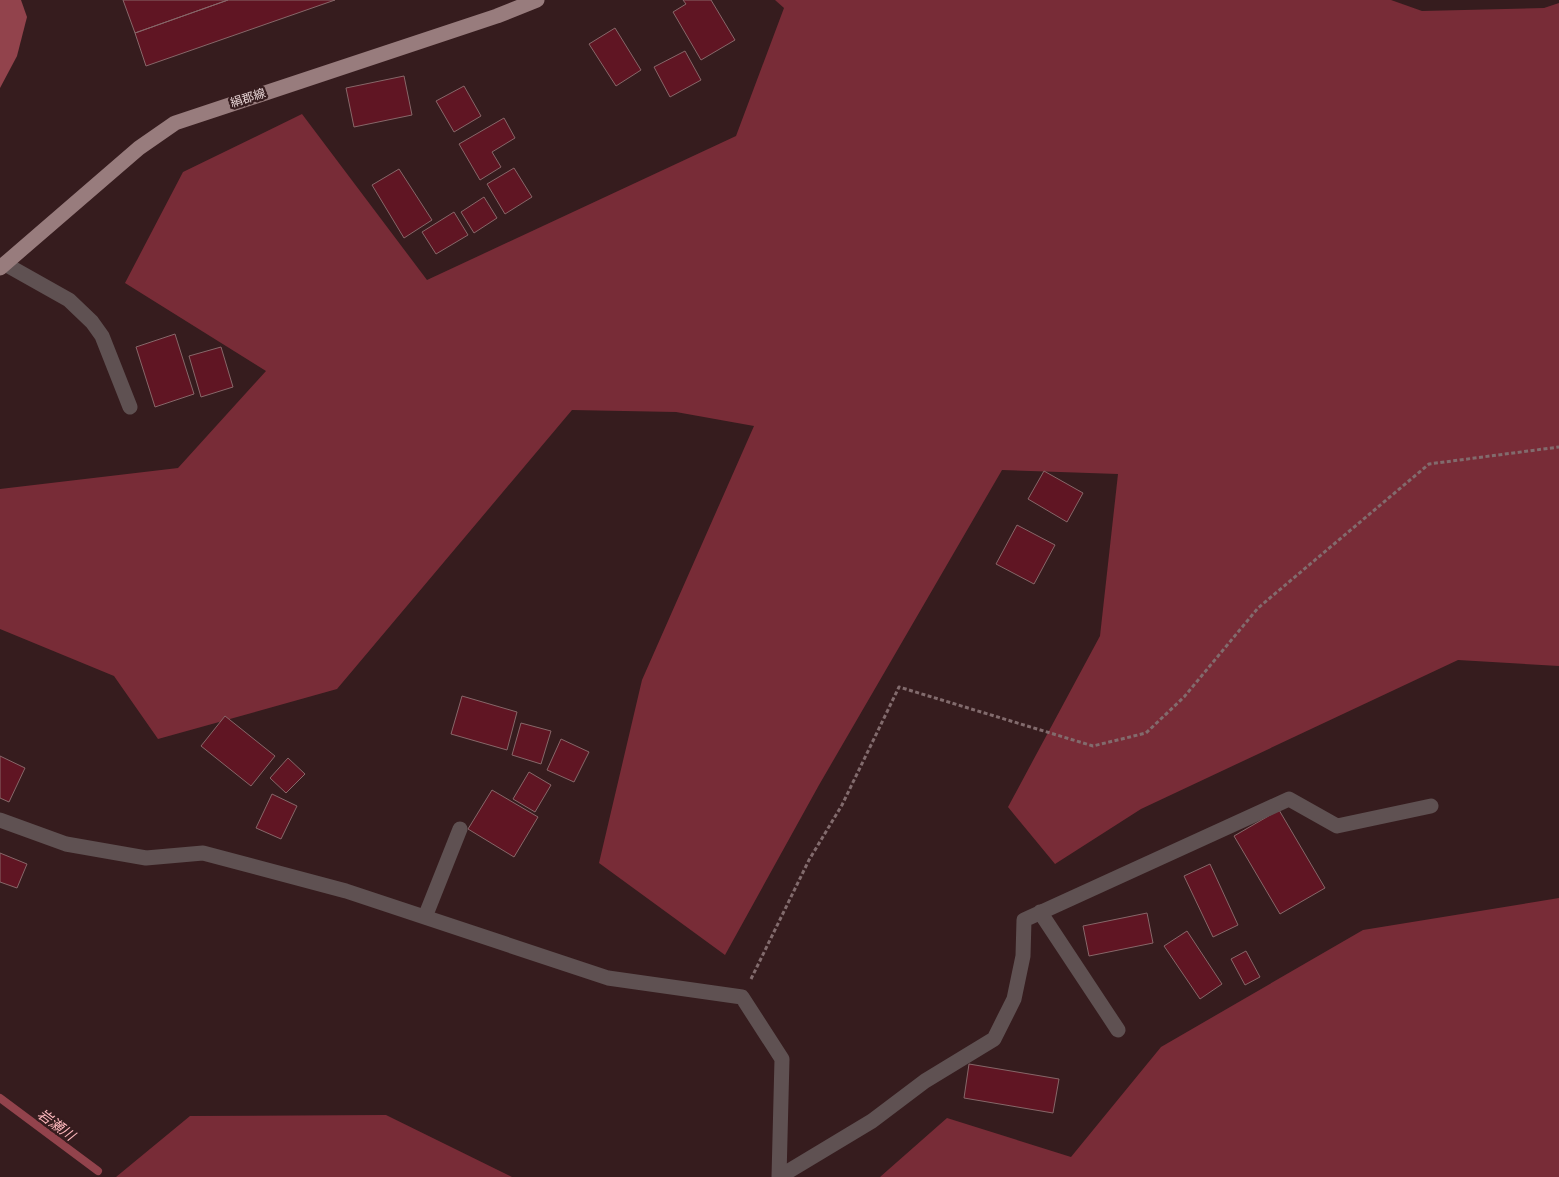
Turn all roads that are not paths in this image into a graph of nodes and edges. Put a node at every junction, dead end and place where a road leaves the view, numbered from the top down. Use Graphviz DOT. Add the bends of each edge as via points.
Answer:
graph roads {
  1 [pos="537,0"];
  2 [pos="2,266"];
  3 [pos="130,407"];
  4 [pos="1431,806"];
  5 [pos="0,820"];
  6 [pos="460,829"];
  7 [pos="1040,912"];
  8 [pos="425,917"];
  9 [pos="1118,1030"];
  10 [pos="779,1177"];
  1 -- 2 [label="main road, 絹郡線" via="175,123 139,148"];
  2 -- 3 [label="street" via="69,300 92,322 102,336"];
  4 -- 7 [label="street" via="1337,826 1289,799"];
  5 -- 8 [label="street" via="66,844 146,858 203,853"];
  6 -- 8 [label="street"];
  7 -- 9 [label="street"];
  7 -- 10 [label="street" via="1024,920 1023,956 1014,999 994,1039 925,1081 872,1121"];
  8 -- 10 [label="street" via="608,978 742,997 782,1059"];
}
